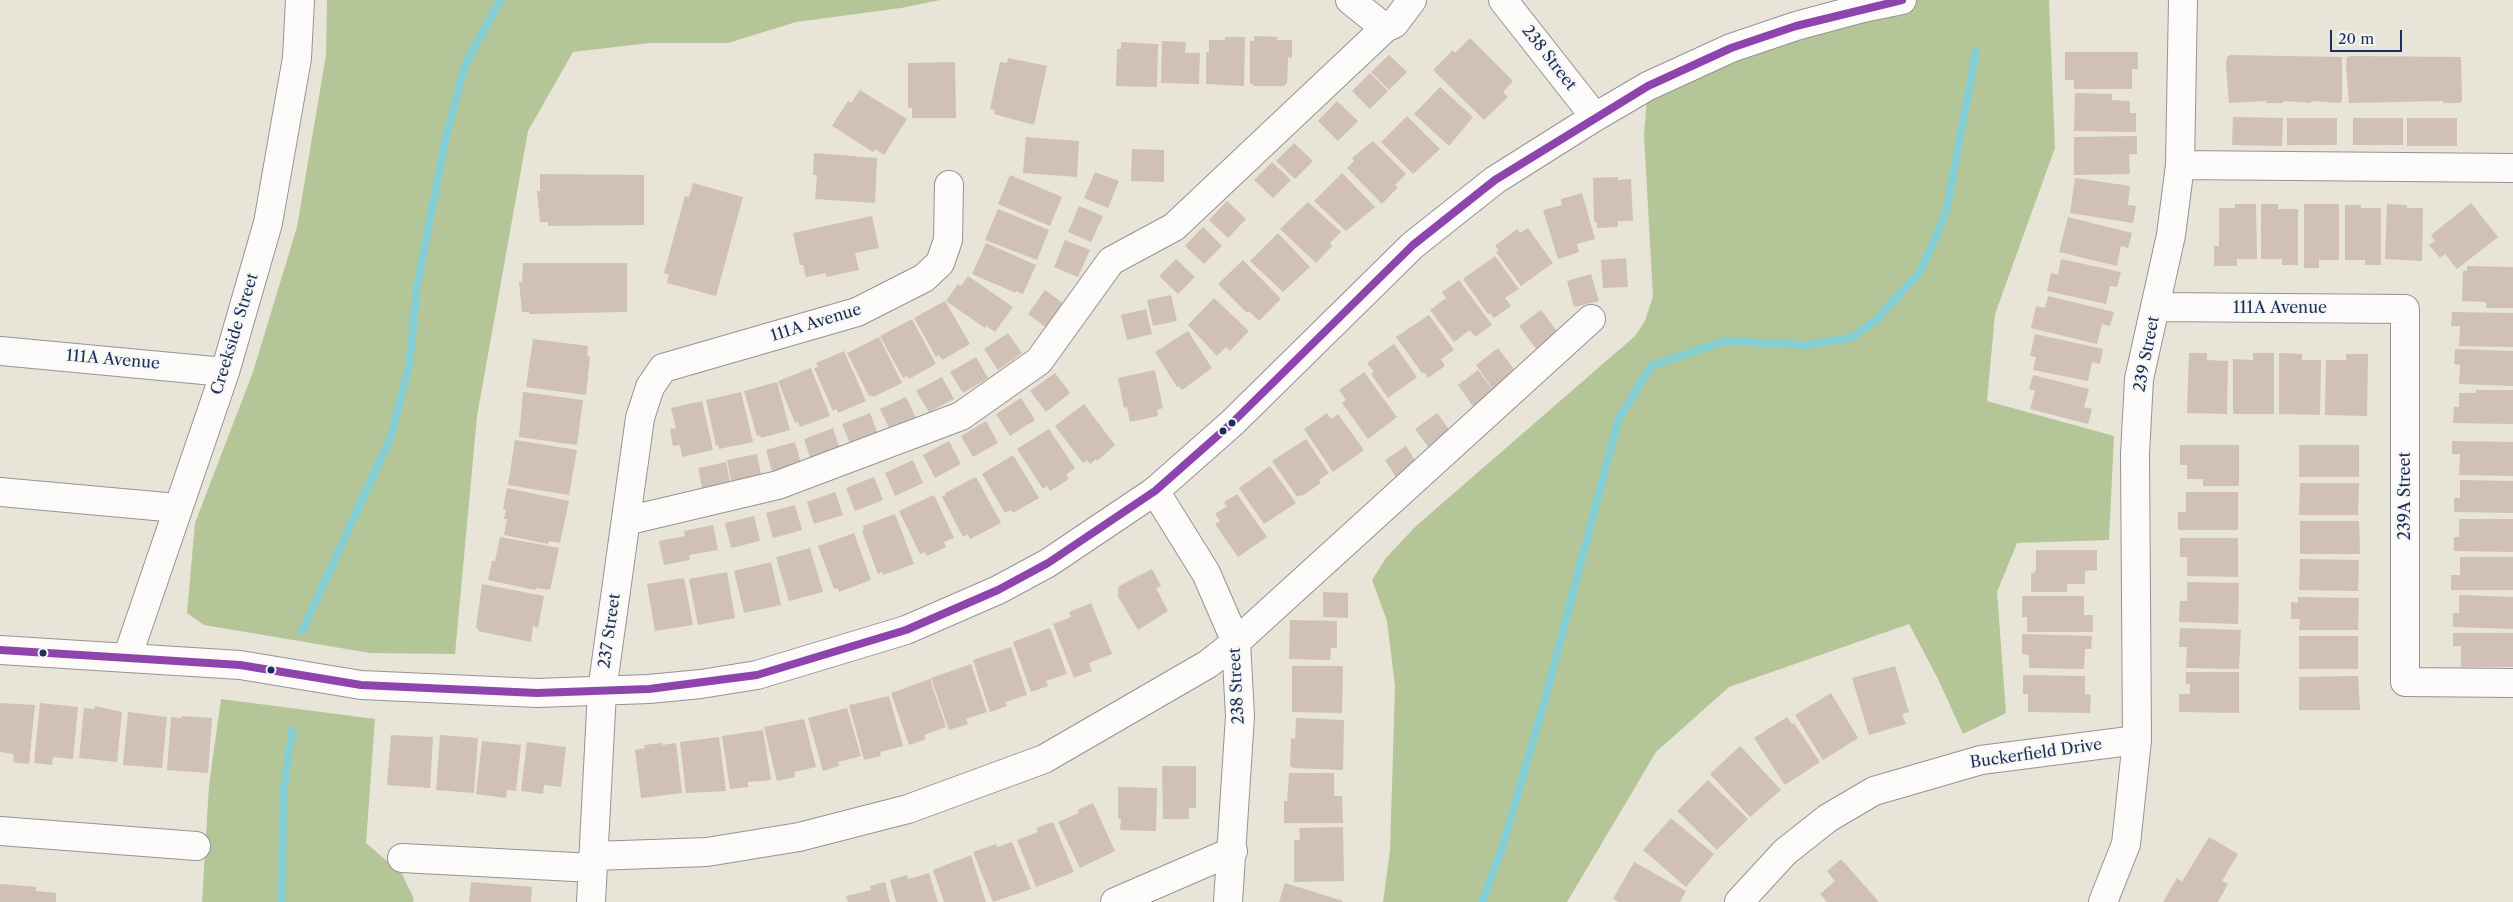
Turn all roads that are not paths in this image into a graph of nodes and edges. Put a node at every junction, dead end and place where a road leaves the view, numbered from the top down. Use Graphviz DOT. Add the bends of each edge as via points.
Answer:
graph roads {
  1 [pos="300,0"];
  2 [pos="1350,0"];
  3 [pos="1412,0"];
  4 [pos="1503,0"];
  5 [pos="1902,0"];
  6 [pos="2182,0"];
  7 [pos="1385,28"];
  8 [pos="1595,117"];
  9 [pos="2180,165"];
  10 [pos="2513,168"];
  11 [pos="949,185"];
  12 [pos="2156,307"];
  13 [pos="2405,309"];
  14 [pos="1591,320"];
  15 [pos="0,351"];
  16 [pos="663,368"];
  17 [pos="225,372"];
  18 [pos="1155,491"];
  19 [pos="0,492"];
  20 [pos="177,508"];
  21 [pos="626,521"];
  22 [pos="1236,642"];
  23 [pos="0,650"];
  24 [pos="127,658"];
  25 [pos="2513,683"];
  26 [pos="602,690"];
  27 [pos="2137,740"];
  28 [pos="0,831"];
  29 [pos="196,846"];
  30 [pos="1233,851"];
  31 [pos="402,858"];
  32 [pos="593,862"];
  33 [pos="591,902"];
  34 [pos="1116,902"];
  35 [pos="1228,902"];
  36 [pos="1739,902"];
  37 [pos="2103,902"];
  1 -- 17 [label="street, Creekside Street" via="298,58 268,223"];
  2 -- 7 [label="street"];
  3 -- 7 [label="street" via="1394,24"];
  4 -- 8 [label="street, 238 Street"];
  5 -- 8 [label="street" via="1796,26 1732,48 1648,86"];
  6 -- 9 [label="street, 239 Street"];
  7 -- 21 [label="street" via="1174,227 1111,261 1039,361 961,416 778,485"];
  8 -- 18 [label="street" via="1495,180 1413,245 1232,423"];
  9 -- 10 [label="street"];
  9 -- 12 [label="street, 239 Street" via="2171,236"];
  11 -- 16 [label="street, 111A Avenue" via="948,240 940,262 924,278 856,312"];
  12 -- 13 [label="street, 111A Avenue"];
  12 -- 27 [label="street, 239 Street" via="2139,379 2135,454"];
  13 -- 25 [label="street, 239A Street" via="2405,682"];
  14 -- 22 [label="street"];
  15 -- 17 [label="street, 111A Avenue"];
  16 -- 21 [label="street, 237 Street" via="650,387 640,418"];
  17 -- 20 [label="street, Creekside Street"];
  18 -- 22 [label="street, 238 Street" via="1206,573"];
  18 -- 26 [label="street" via="1048,562 998,590 906,630 756,675 701,684"];
  19 -- 20 [label="street"];
  20 -- 24 [label="street, Creekside Street"];
  21 -- 26 [label="street, 237 Street"];
  22 -- 30 [label="street, 238 Street" via="1240,716"];
  22 -- 32 [label="street" via="1208,664 1044,759 908,809 799,837 716,850"];
  23 -- 24 [label="street"];
  24 -- 26 [label="street" via="240,665 361,685 537,693"];
  26 -- 32 [label="street, 237 Street"];
  27 -- 36 [label="street, Buckerfield Drive" via="1981,760 1874,791 1821,824 1786,852"];
  27 -- 37 [label="street, 239 Street" via="2126,844"];
  28 -- 29 [label="street"];
  30 -- 34 [label="street"];
  30 -- 35 [label="street, 238 Street"];
  31 -- 32 [label="street"];
  32 -- 33 [label="street, 237 Street"];
}
